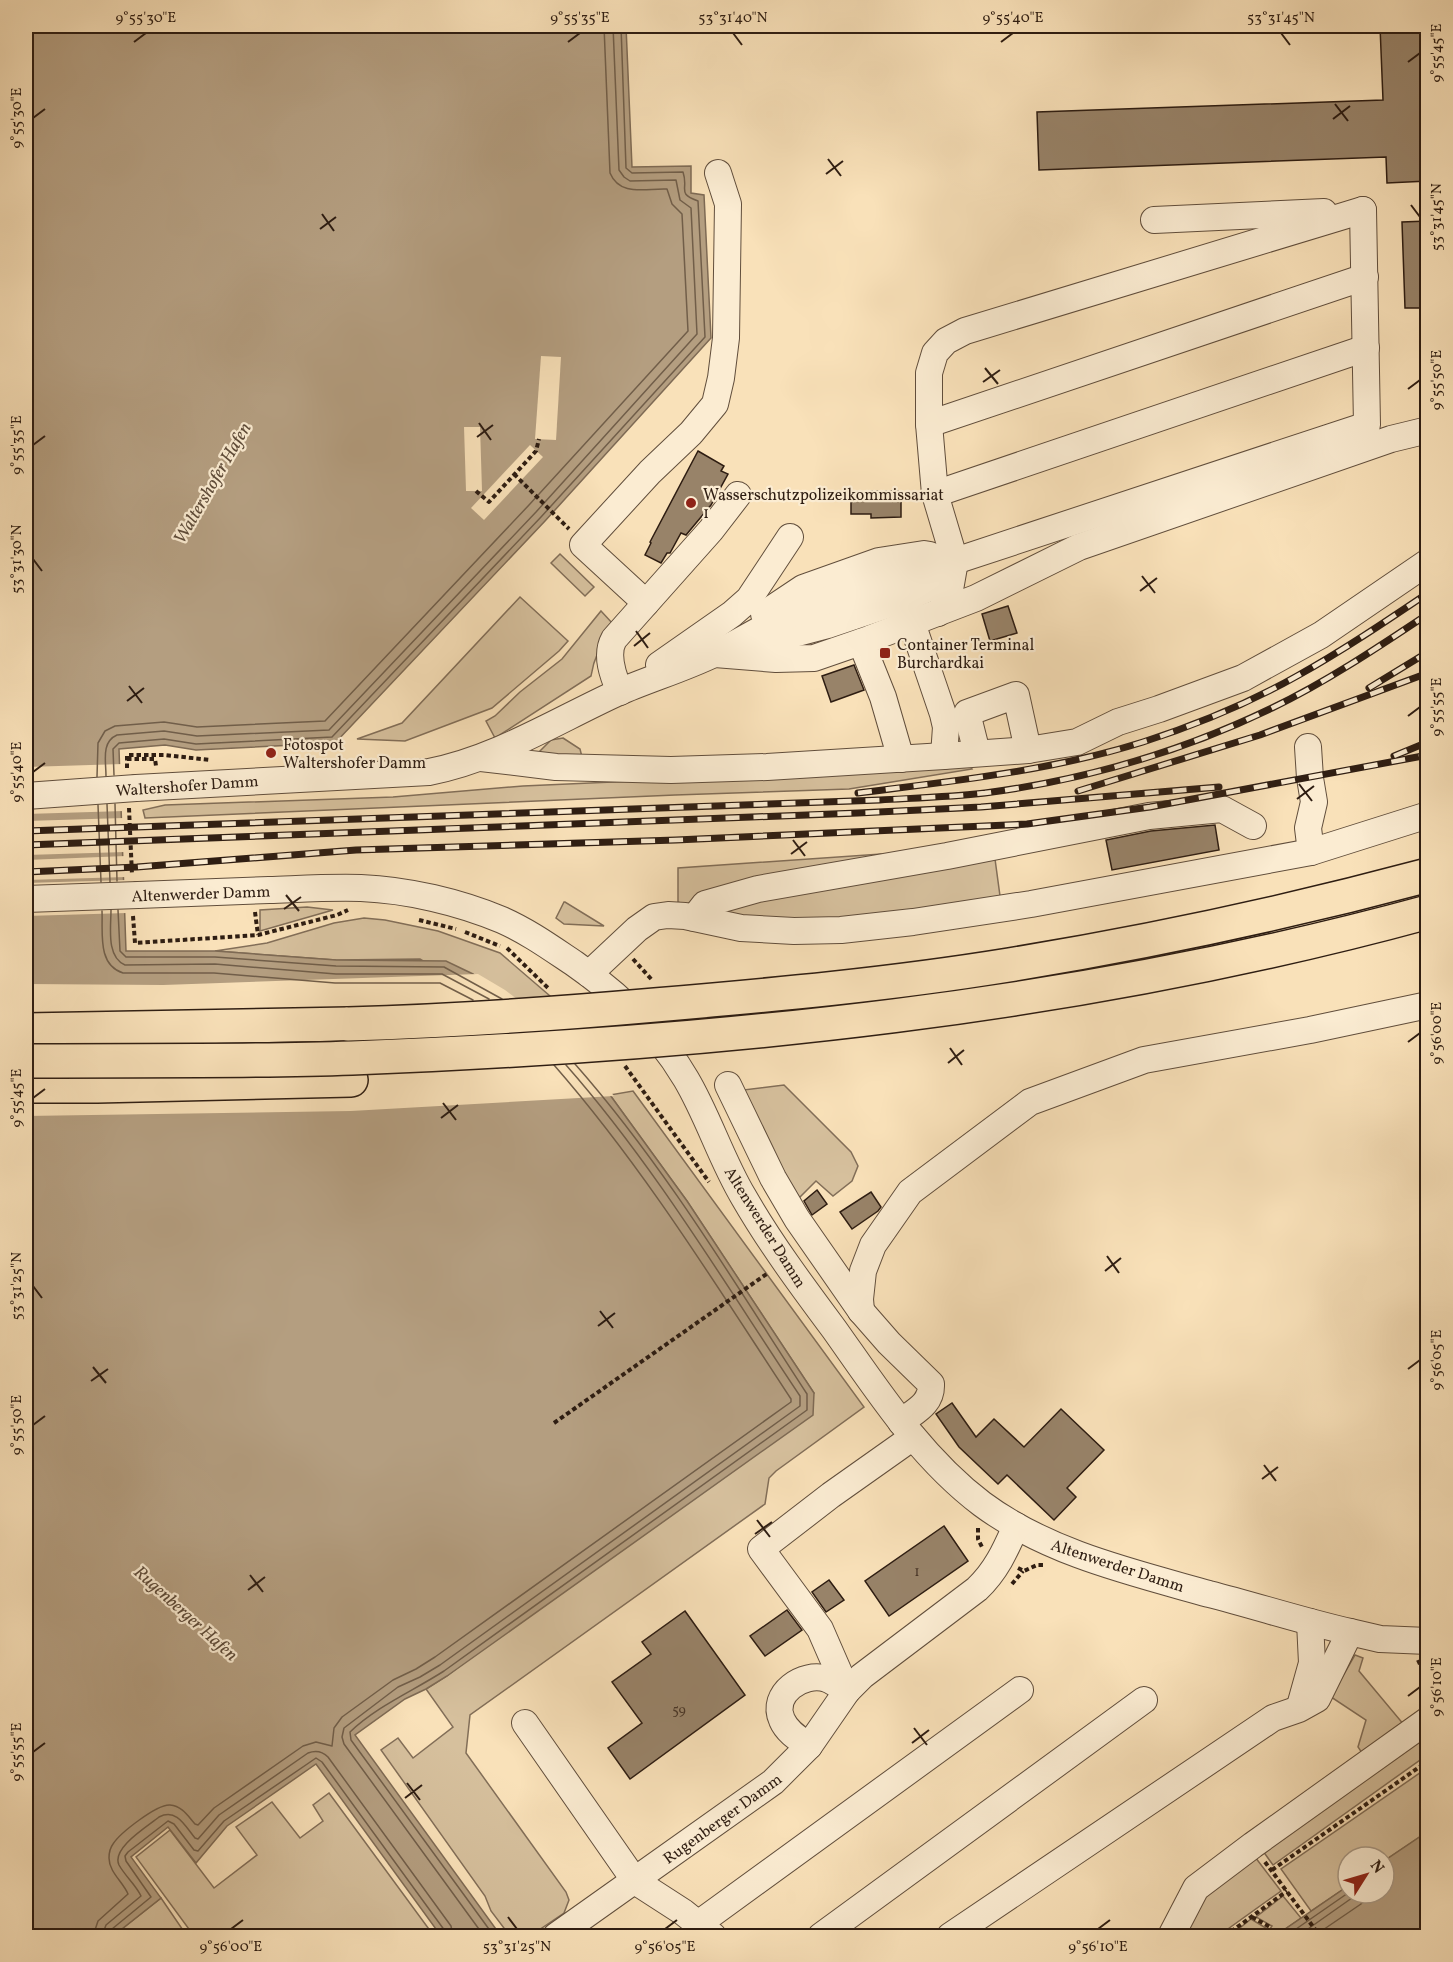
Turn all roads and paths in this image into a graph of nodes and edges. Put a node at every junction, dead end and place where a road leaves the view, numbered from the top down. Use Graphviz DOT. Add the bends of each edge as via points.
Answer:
graph roads {
  1 [pos="718,172"];
  2 [pos="1364,210"];
  3 [pos="1154,220"];
  4 [pos="1365,277"];
  5 [pos="1366,348"];
  6 [pos="1424,422"];
  7 [pos="929,424"];
  8 [pos="539,439"];
  9 [pos="514,474"];
  10 [pos="476,491"];
  11 [pos="935,494"];
  12 [pos="738,495"];
  13 [pos="577,537"];
  14 [pos="790,537"];
  15 [pos="955,561"];
  16 [pos="1428,562"];
  17 [pos="646,603"];
  18 [pos="938,613"];
  19 [pos="904,626"];
  20 [pos="861,642"];
  21 [pos="715,654"];
  22 [pos="620,692"];
  23 [pos="1308,747"];
  24 [pos="1028,750"];
  25 [pos="977,753"];
  26 [pos="481,758"];
  27 [pos="923,758"];
  28 [pos="127,759"];
  29 [pos="219,760"];
  30 [pos="156,768"];
  31 [pos="130,788"];
  32 [pos="26,796"];
  33 [pos="1428,815"];
  34 [pos="1253,826"];
  35 [pos="1311,852"];
  36 [pos="1428,875"];
  37 [pos="135,896"];
  38 [pos="26,900"];
  39 [pos="254,906"];
  40 [pos="359,911"];
  41 [pos="1428,912"];
  42 [pos="694,918"];
  43 [pos="415,919"];
  44 [pos="1428,934"];
  45 [pos="258,935"];
  46 [pos="507,948"];
  47 [pos="589,974"];
  48 [pos="1428,1005"];
  49 [pos="26,1030"];
  50 [pos="26,1061"];
  51 [pos="728,1085"];
  52 [pos="26,1086"];
  53 [pos="771,1270"];
  54 [pos="861,1311"];
  55 [pos="554,1423"];
  56 [pos="907,1430"];
  57 [pos="1016,1526"];
  58 [pos="1310,1622"];
  59 [pos="1350,1632"];
  60 [pos="1428,1641"];
  61 [pos="1020,1690"];
  62 [pos="848,1691"];
  63 [pos="1144,1700"];
  64 [pos="1299,1709"];
  65 [pos="1428,1720"];
  66 [pos="525,1723"];
  67 [pos="809,1746"];
  68 [pos="1428,1761"];
  69 [pos="1349,1804"];
  70 [pos="1355,1812"];
  71 [pos="663,1860"];
  72 [pos="635,1881"];
  73 [pos="1287,1891"];
  74 [pos="1252,1917"];
  75 [pos="698,1924"];
  76 [pos="1270,1928"];
  77 [pos="556,1936"];
  78 [pos="821,1936"];
  79 [pos="950,1936"];
  80 [pos="1171,1936"];
  81 [pos="1225,1936"];
  82 [pos="1320,1936"];
  1 -- 17 [label="street" via="728,204 726,316 715,404 692,433 643,479 583,545"];
  2 -- 3 [label="street"];
  2 -- 4 [label="street"];
  2 -- 7 [label="street" via="965,331 946,341 935,353 929,373"];
  4 -- 5 [label="street"];
  4 -- 7 [label="street"];
  5 -- 11 [label="street"];
  5 -- 15 [label="street" via="1367,425"];
  6 -- 18 [label="street" via="1380,443 1078,547"];
  7 -- 11 [label="street"];
  8 -- 9 [label="path" via="536,451"];
  9 -- 10 [label="path" via="489,502"];
  9 -- 13 [label="path"];
  11 -- 15 [label="street"];
  12 -- 17 [label="street"];
  14 -- 22 [label="street" via="757,588 732,614"];
  15 -- 18 [label="street" via="948,601"];
  15 -- 21 [label="street" via="927,589 902,600 828,626"];
  15 -- 21 [label="street" via="924,554 879,561 803,588 748,625"];
  16 -- 24 [label="street" via="1321,635 1243,678 1118,722 1077,742"];
  17 -- 22 [label="street" via="610,645 613,677"];
  18 -- 19 [label="street"];
  19 -- 20 [label="street"];
  19 -- 27 [label="street" via="946,727"];
  20 -- 21 [label="street" via="814,658"];
  20 -- 27 [label="street" via="883,697"];
  21 -- 22 [label="street"];
  22 -- 26 [label="street, Waltershofer Damm"];
  23 -- 35 [label="street" via="1314,802 1308,828"];
  24 -- 25 [label="street"];
  24 -- 25 [label="street" via="1016,696 967,713"];
  25 -- 27 [label="street"];
  26 -- 27 [label="street" via="556,767 671,770"];
  26 -- 31 [label="street, Waltershofer Damm" via="429,772"];
  28 -- 29 [label="path" via="126,755 164,755"];
  28 -- 30 [label="path" via="155,759"];
  28 -- 31 [label="path"];
  31 -- 32 [label="street, Waltershofer Damm, bridge"];
  31 -- 37 [label="path"];
  33 -- 35 [label="street"];
  34 -- 42 [label="street" via="1222,808 1149,816 758,889 705,904"];
  35 -- 42 [label="street" via="1031,904 841,930 741,928"];
  36 -- 49 [label="highway, bridge" via="1324,903 1019,963 732,999 433,1022"];
  37 -- 38 [label="street, Altenwerder Damm, bridge"];
  37 -- 45 [label="path" via="135,943"];
  37 -- 47 [label="street, Altenwerder Damm" via="340,888 414,894 502,920 536,937"];
  39 -- 45 [label="path"];
  40 -- 45 [label="path" via="348,909"];
  41 -- 50 [label="highway, bridge" via="1242,957 1135,978 841,1023 616,1044 362,1058"];
  42 -- 47 [label="street" via="654,917"];
  43 -- 46 [label="path" via="461,930"];
  44 -- 52 [label="highway" via="1139,999 893,1038 536,1070 351,1080"];
  47 -- 56 [label="street, Altenwerder Damm" via="631,1010 674,1062 687,1081 720,1154 772,1243"];
  48 -- 54 [label="street" via="1143,1060 1030,1102 910,1192 873,1245 863,1271"];
  51 -- 54 [label="street" via="797,1220"];
  53 -- 55 [label="path"];
  54 -- 56 [label="street" via="931,1384 931,1394"];
  56 -- 57 [label="street, Altenwerder Damm" via="950,1477"];
  56 -- 62 [label="street" via="761,1549 820,1629"];
  57 -- 58 [label="street, Altenwerder Damm" via="1087,1557"];
  57 -- 62 [label="street, Rugenberger Damm" via="991,1576 879,1661"];
  58 -- 59 [label="street, Altenwerder Damm"];
  58 -- 64 [label="street" via="1312,1663"];
  59 -- 60 [label="street, Altenwerder Damm" via="1380,1639"];
  59 -- 64 [label="street" via="1317,1699"];
  61 -- 75 [label="street"];
  62 -- 67 [label="street, Rugenberger Damm"];
  62 -- 67 [label="street" via="828,1679 801,1679 783,1695 779,1708 782,1721"];
  63 -- 78 [label="street"];
  64 -- 79 [label="street" via="1273,1718"];
  65 -- 80 [label="street" via="1196,1888"];
  66 -- 72 [label="street"];
  67 -- 71 [label="street, Rugenberger Damm" via="773,1782"];
  68 -- 70 [label="path"];
  69 -- 70 [label="path"];
  70 -- 73 [label="path" via="1272,1870"];
  71 -- 72 [label="street, Rugenberger Damm"];
  71 -- 75 [label="street"];
  72 -- 75 [label="street"];
  72 -- 77 [label="street, Rugenberger Damm"];
  73 -- 74 [label="path"];
  73 -- 82 [label="path"];
  74 -- 76 [label="path"];
  74 -- 81 [label="path"];
}
